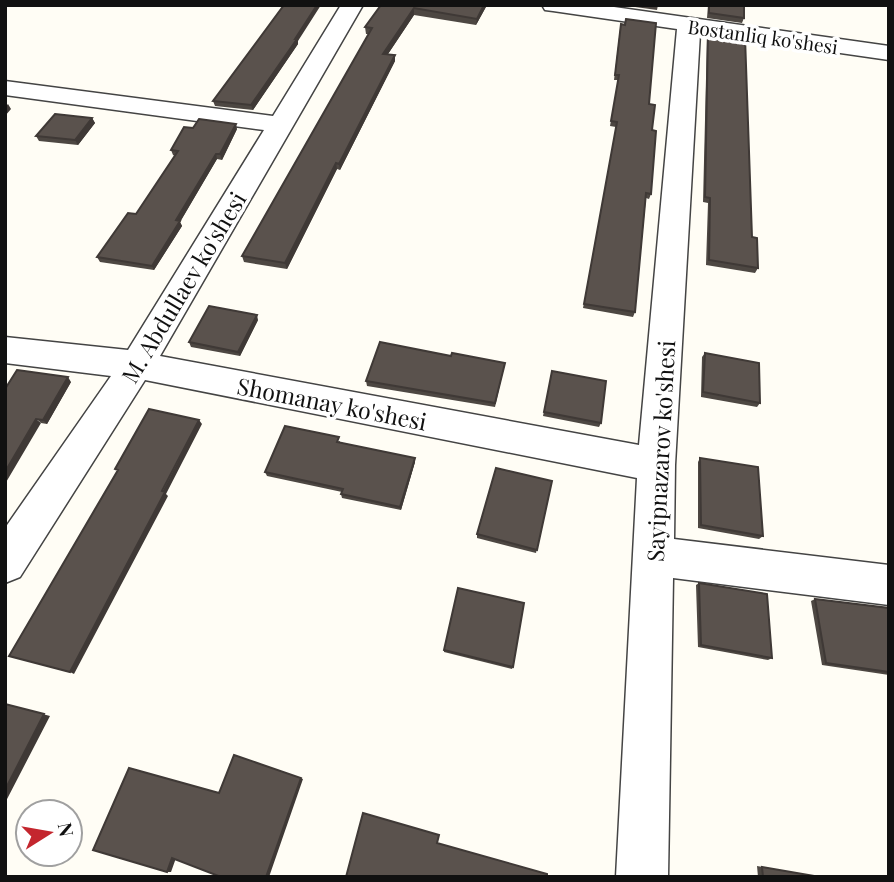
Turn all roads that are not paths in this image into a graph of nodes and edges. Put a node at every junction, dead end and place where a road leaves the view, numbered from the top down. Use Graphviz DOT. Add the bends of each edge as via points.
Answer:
graph roads {
  1 [pos="352,5"];
  2 [pos="553,5"];
  3 [pos="690,25"];
  4 [pos="889,54"];
  5 [pos="5,88"];
  6 [pos="281,125"];
  7 [pos="5,351"];
  8 [pos="137,365"];
  9 [pos="656,465"];
  10 [pos="655,556"];
  11 [pos="5,563"];
  12 [pos="889,585"];
  13 [pos="642,877"];
  1 -- 6 [label="street, M. Abdullaev ko'shesi"];
  2 -- 3 [label="street, Bostanliq ko'shesi"];
  3 -- 4 [label="street, Bostanliq ko'shesi"];
  3 -- 9 [label="street, Sayipnazarov ko'shesi"];
  5 -- 6 [label="street"];
  6 -- 8 [label="street, M. Abdullaev ko'shesi"];
  7 -- 8 [label="street, Shomanay ko'shesi"];
  8 -- 9 [label="street, Shomanay ko'shesi"];
  8 -- 11 [label="street, M. Abdullaev ko'shesi"];
  9 -- 10 [label="street, Sayipnazarov ko'shesi"];
  10 -- 12 [label="street"];
  10 -- 13 [label="street, Sayipnazarov ko'shesi"];
}
